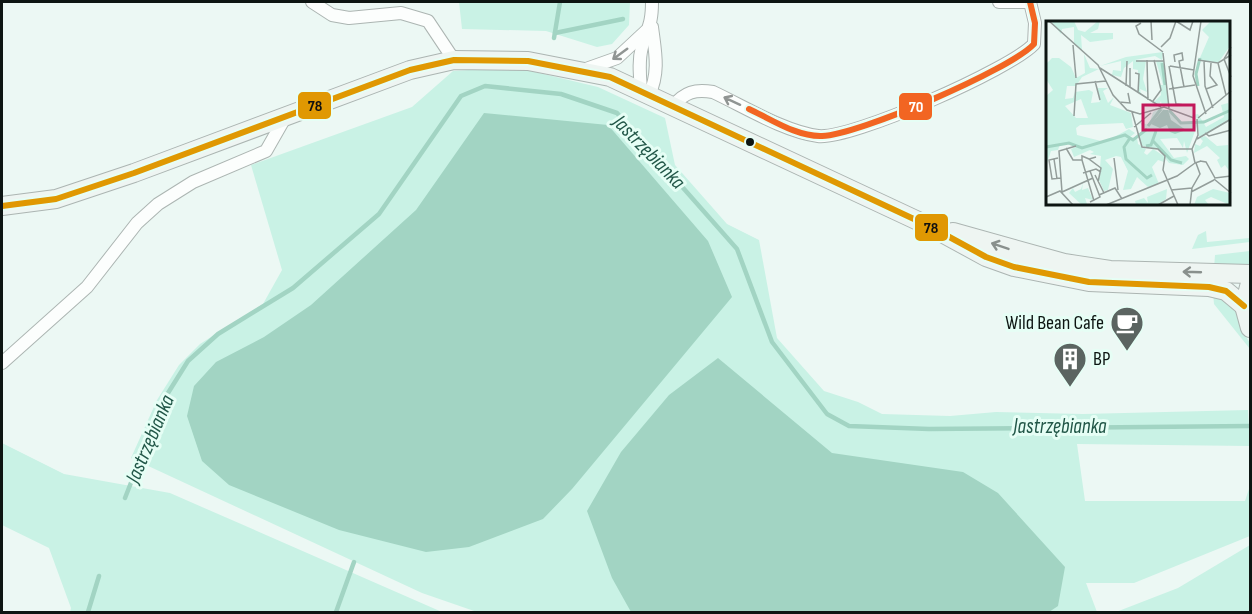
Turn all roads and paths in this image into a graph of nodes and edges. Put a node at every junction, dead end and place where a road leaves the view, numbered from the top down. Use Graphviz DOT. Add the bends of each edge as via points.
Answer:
graph roads {
  1 [pos="312,2"];
  2 [pos="652,2"];
  3 [pos="999,2"];
  4 [pos="1030,2"];
  5 [pos="651,26"];
  6 [pos="454,60"];
  7 [pos="582,70"];
  8 [pos="645,93"];
  9 [pos="673,106"];
  10 [pos="286,116"];
  11 [pos="2,206"];
  12 [pos="930,227"];
  13 [pos="1251,274"];
  14 [pos="1251,283"];
  15 [pos="1244,306"];
  16 [pos="1251,328"];
  17 [pos="2,363"];
  1 -- 6 [label="street" via="333,15 349,18 401,13 428,21"];
  2 -- 5 [label="street"];
  3 -- 4 [label="street"];
  4 -- 9 [label="street, one-way" via="1034,44 1025,54 957,88 843,133 820,136 800,132 713,92 682,94"];
  5 -- 7 [label="street, one-way" via="617,58"];
  5 -- 8 [label="street" via="641,48"];
  6 -- 7 [label="main road" via="528,61"];
  6 -- 10 [label="main road" via="410,70"];
  7 -- 8 [label="main road"];
  8 -- 9 [label="main road"];
  9 -- 12 [label="main road"];
  10 -- 11 [label="main road" via="56,199"];
  10 -- 17 [label="street" via="266,151 193,182 158,204 137,223 87,287"];
  13 -- 12 [label="main road, one-way" via="1110,270 1064,263"];
  12 -- 15 [label="main road" via="986,257 1014,267 1089,282 1209,287 1226,291"];
  14 -- 15 [label="main road"];
  15 -- 16 [label="main road"];
}
